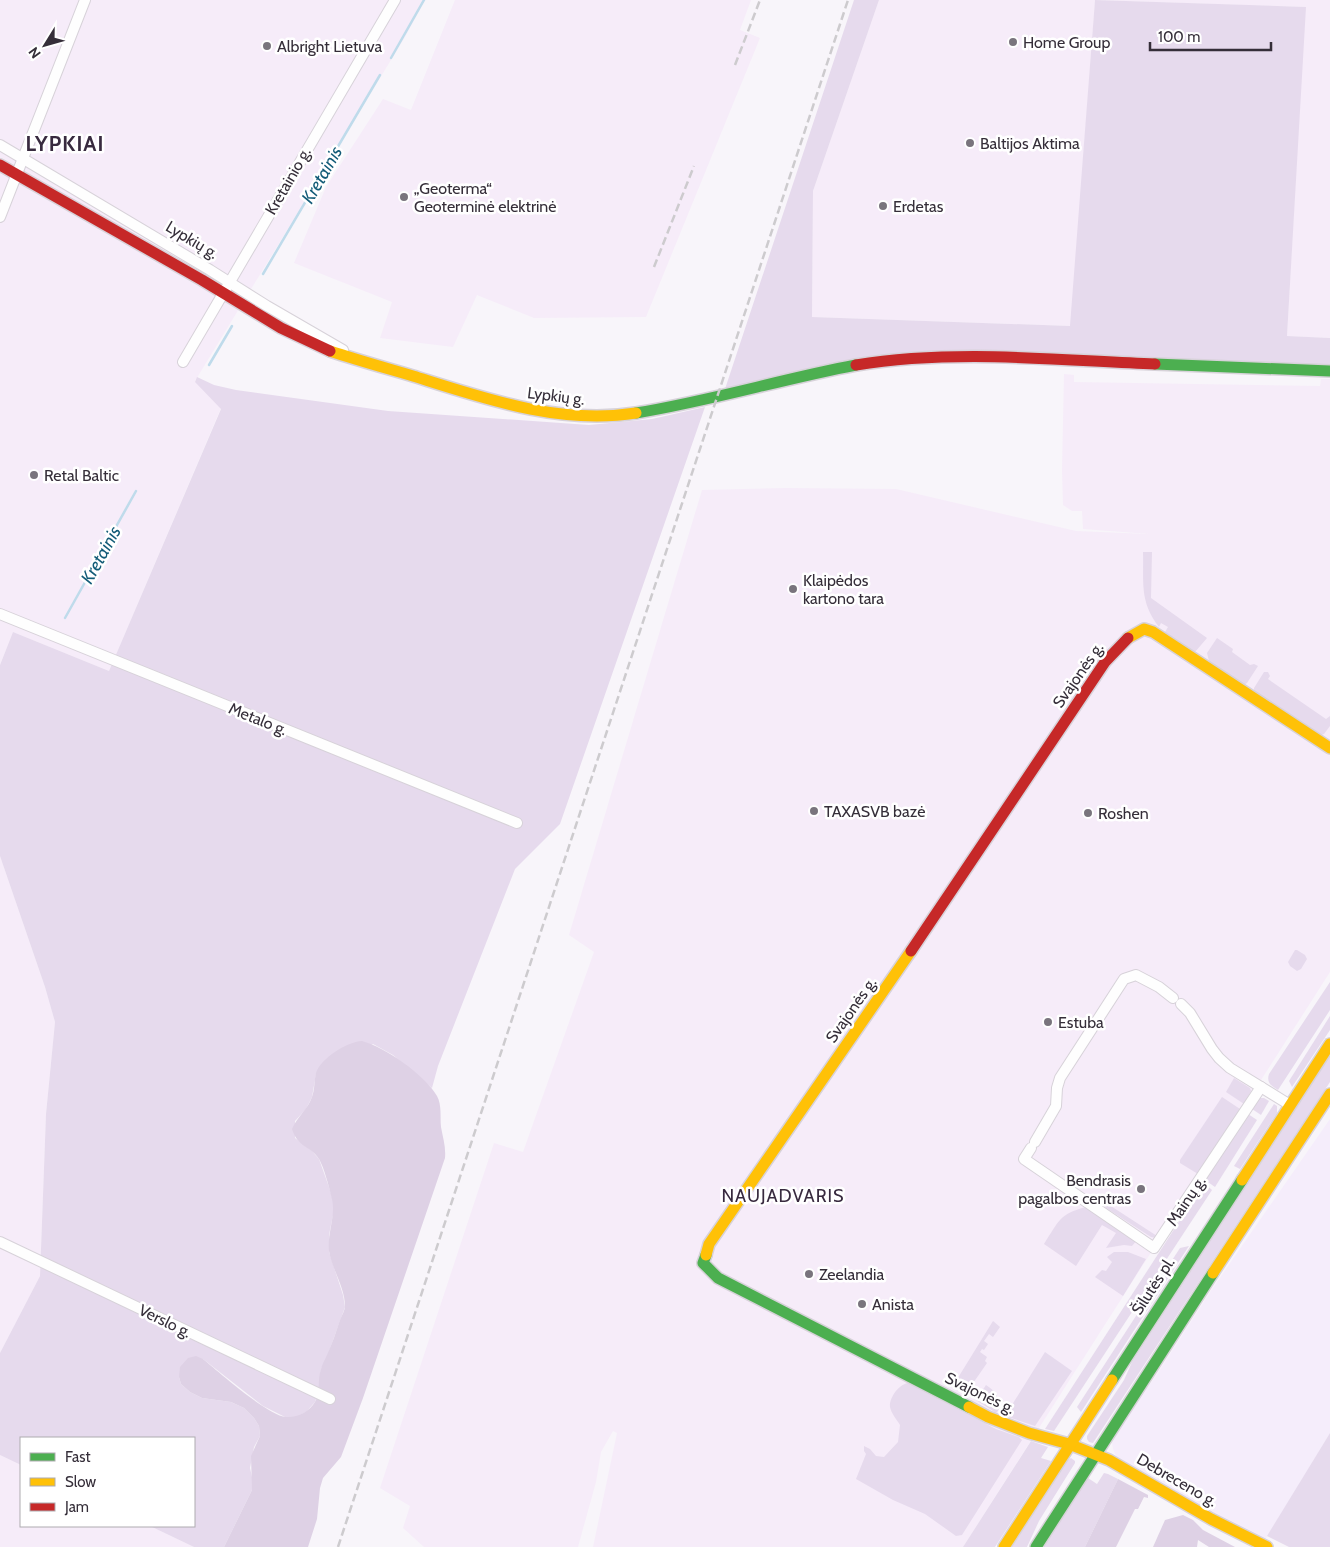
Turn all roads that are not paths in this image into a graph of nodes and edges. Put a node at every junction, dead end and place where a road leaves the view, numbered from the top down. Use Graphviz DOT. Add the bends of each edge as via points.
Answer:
graph roads {
  1 [pos="85,0"];
  2 [pos="395,0"];
  3 [pos="0,145"];
  4 [pos="23,159"];
  5 [pos="0,165"];
  6 [pos="17,175"];
  7 [pos="0,217"];
  8 [pos="229,282"];
  9 [pos="222,293"];
  10 [pos="183,362"];
  11 [pos="367,362"];
  12 [pos="1330,371"];
  13 [pos="0,614"];
  14 [pos="1330,748"];
  15 [pos="517,823"];
  16 [pos="1330,1044"];
  17 [pos="1261,1087"];
  18 [pos="1330,1094"];
  19 [pos="1290,1105"];
  20 [pos="0,1242"];
  21 [pos="330,1400"];
  22 [pos="1069,1444"];
  23 [pos="1095,1454"];
  24 [pos="1004,1547"];
  25 [pos="1036,1547"];
  26 [pos="1267,1547"];
  1 -- 4 [label="street"];
  2 -- 8 [label="street, Kretainio g."];
  3 -- 4 [label="street, Lypkių g."];
  4 -- 6 [label="street"];
  4 -- 8 [label="street, Lypkių g."];
  5 -- 6 [label="street, Lypkių g."];
  6 -- 7 [label="street"];
  6 -- 9 [label="street, Lypkių g."];
  8 -- 9 [label="street, Kretainio g."];
  8 -- 11 [label="street, Lypkių g." via="334,346"];
  9 -- 10 [label="street, Kretainio g."];
  9 -- 11 [label="street, Lypkių g." via="304,341"];
  11 -- 12 [label="street, Lypkių g." via="504,404 563,416 594,417 623,415 718,397 840,367 938,356"];
  13 -- 15 [label="street, Metalo g."];
  14 -- 22 [label="street, Svajonės g." via="1153,632 1144,629 1122,642 1105,662 709,1244 703,1263 718,1278 996,1421"];
  16 -- 19 [label="street, Šilutės pl."];
  17 -- 17 [label="street, Mainų g." via="1219,1058 1190,1013 1177,1001 1136,975 1124,979 1060,1078 1056,1088 1056,1106 1024,1158 1154,1248"];
  17 -- 19 [label="street, Mainų g."];
  18 -- 23 [label="street"];
  19 -- 22 [label="street, Šilutės pl."];
  20 -- 21 [label="street, Verslo g."];
  22 -- 23 [label="street, Debreceno g."];
  22 -- 24 [label="street, Šilutės pl."];
  23 -- 25 [label="street"];
  23 -- 26 [label="street, Debreceno g."];
}
